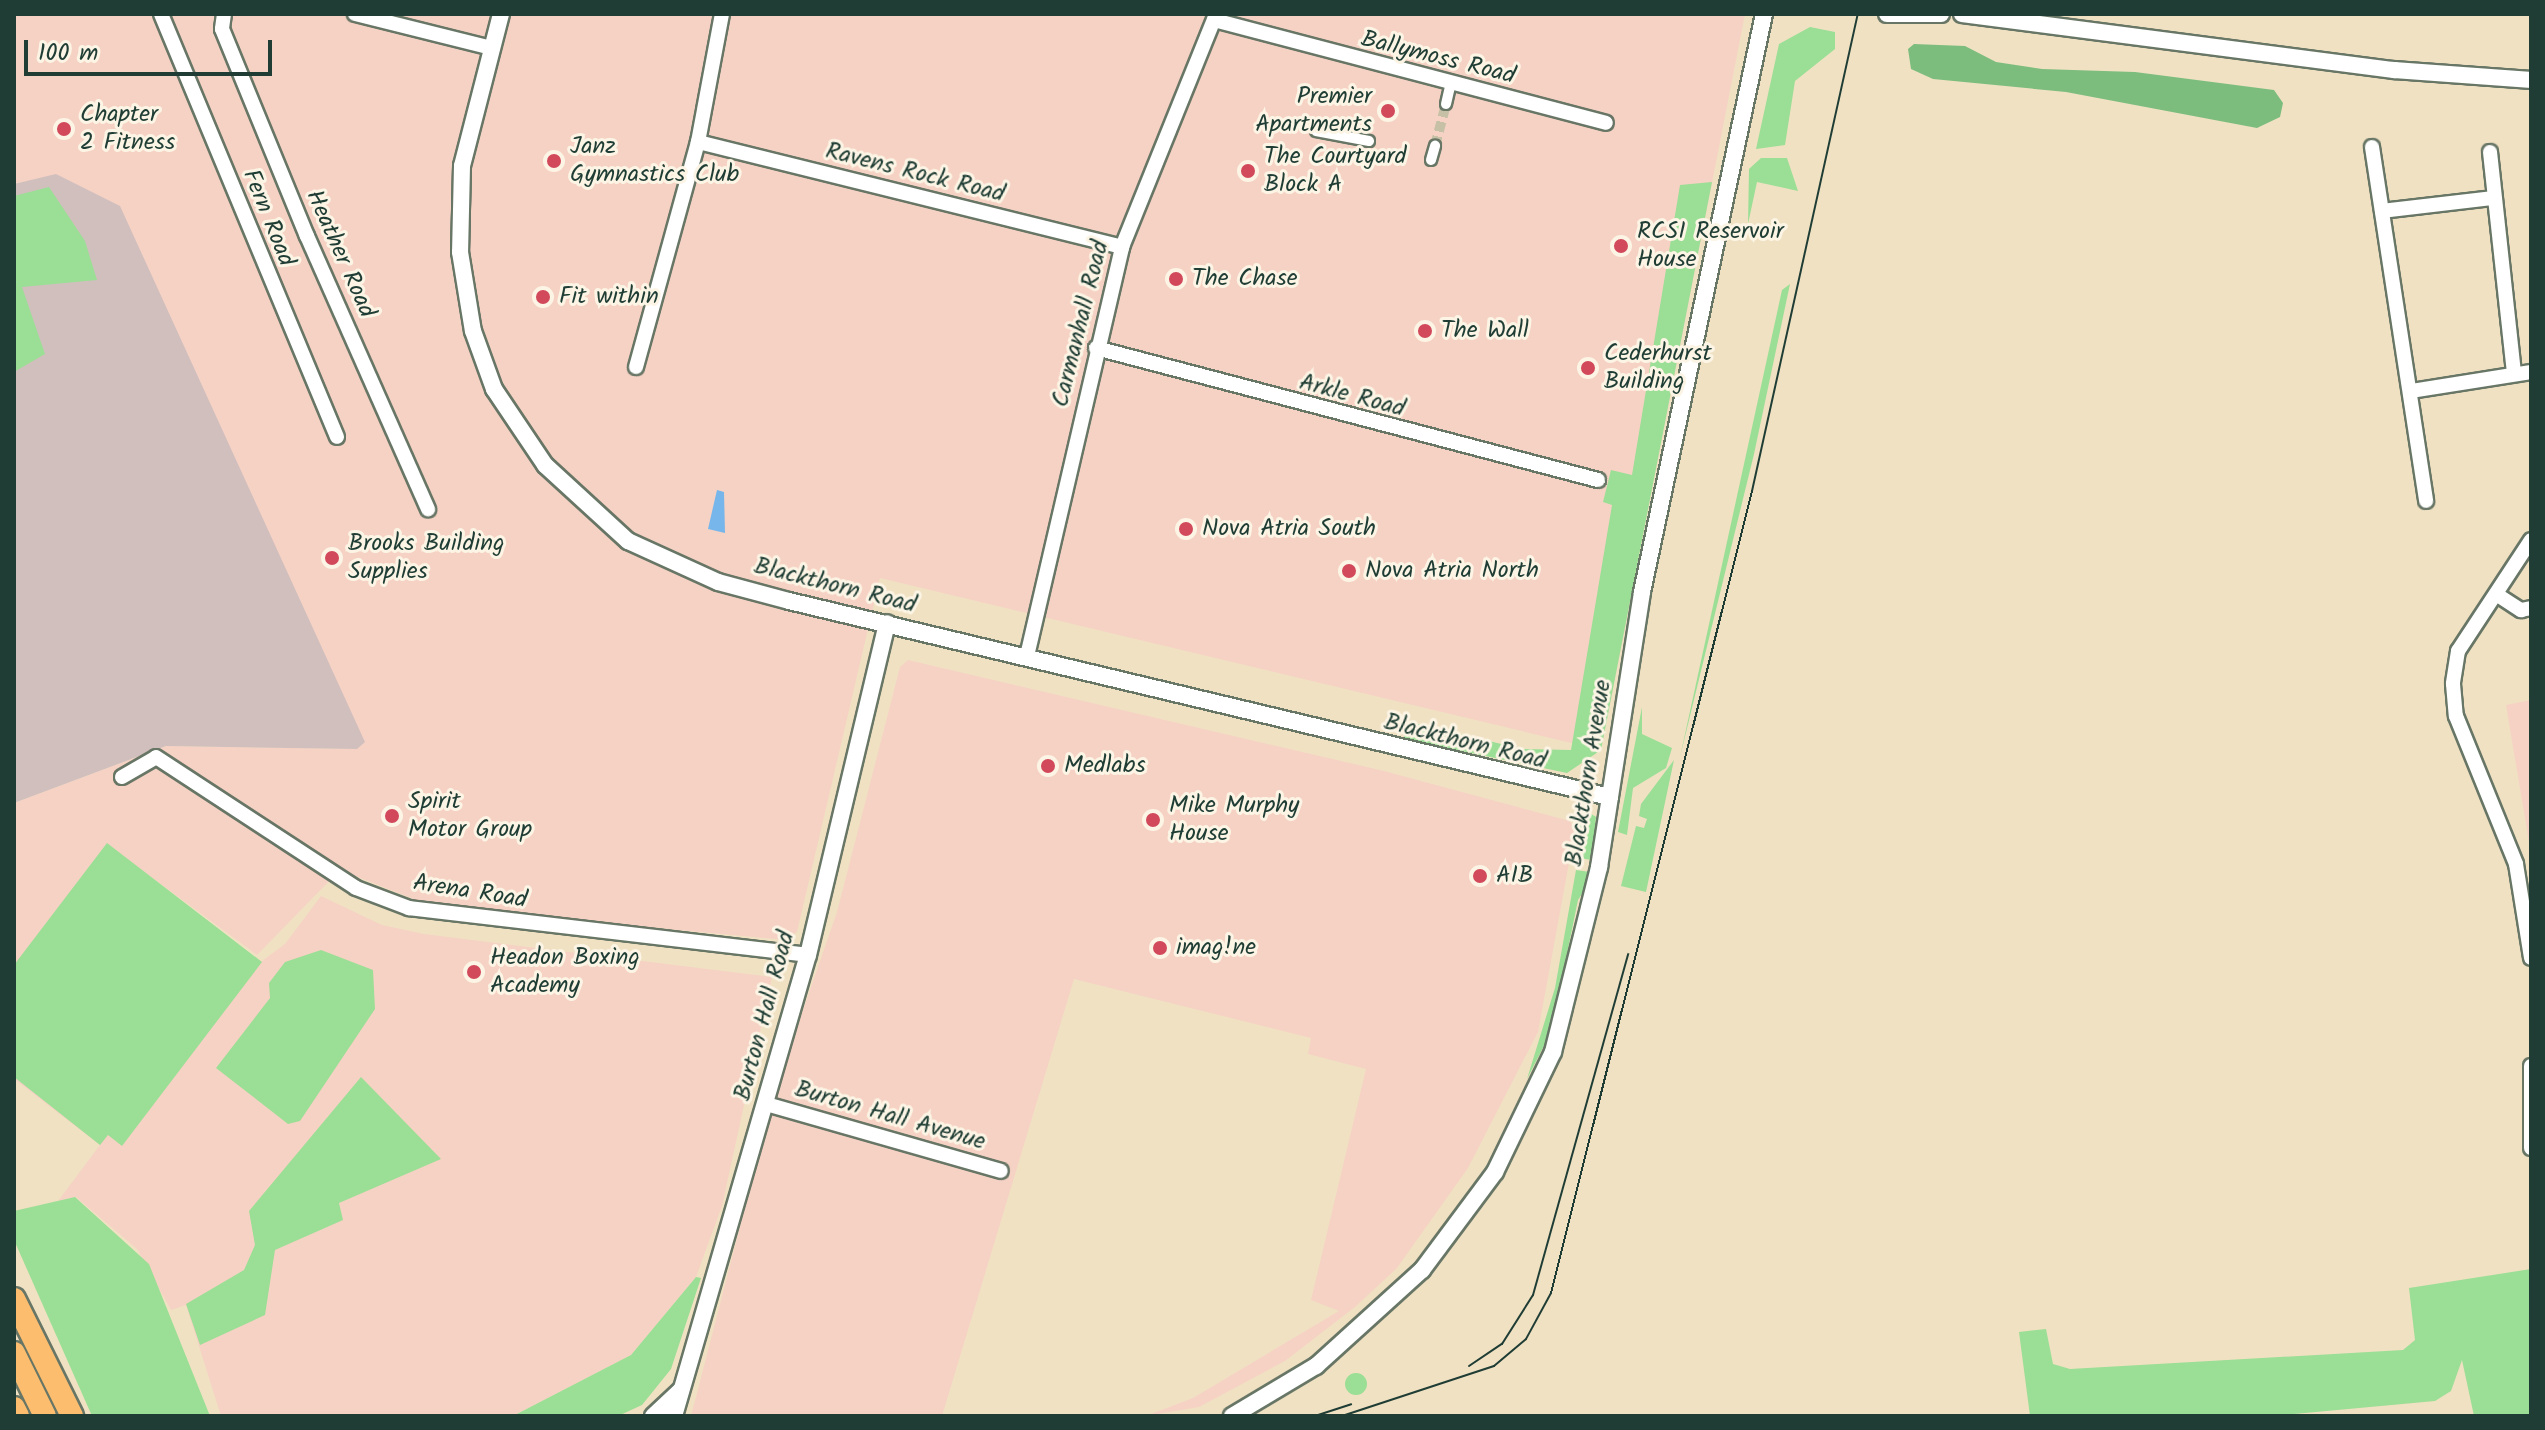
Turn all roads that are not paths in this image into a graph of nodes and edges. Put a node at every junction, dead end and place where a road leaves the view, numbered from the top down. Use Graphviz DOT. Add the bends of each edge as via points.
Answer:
graph roads {
  1 [pos="161,14"];
  2 [pos="224,14"];
  3 [pos="355,14"];
  4 [pos="501,14"];
  5 [pos="722,14"];
  6 [pos="1764,14"];
  7 [pos="1887,14"];
  8 [pos="1941,14"];
  9 [pos="1962,14"];
  10 [pos="1215,17"];
  11 [pos="491,48"];
  12 [pos="2531,80"];
  13 [pos="1450,86"];
  14 [pos="1446,104"];
  15 [pos="1606,123"];
  16 [pos="1316,131"];
  17 [pos="1369,141"];
  18 [pos="698,142"];
  19 [pos="1435,146"];
  20 [pos="2372,147"];
  21 [pos="2490,152"];
  22 [pos="1431,160"];
  23 [pos="2493,198"];
  24 [pos="2382,211"];
  25 [pos="1122,247"];
  26 [pos="1096,348"];
  27 [pos="636,367"];
  28 [pos="2531,372"];
  29 [pos="2514,374"];
  30 [pos="2411,391"];
  31 [pos="337,437"];
  32 [pos="1598,480"];
  33 [pos="2426,501"];
  34 [pos="428,509"];
  35 [pos="2531,540"];
  36 [pos="2496,594"];
  37 [pos="2531,608"];
  38 [pos="887,623"];
  39 [pos="1027,656"];
  40 [pos="122,777"];
  41 [pos="1610,797"];
  42 [pos="808,955"];
  43 [pos="2531,958"];
  44 [pos="2531,1066"];
  45 [pos="766,1104"];
  46 [pos="2531,1148"];
  47 [pos="1001,1171"];
  48 [pos="14,1299"];
  49 [pos="14,1353"];
  50 [pos="68,1407"];
  51 [pos="679,1407"];
  52 [pos="14,1408"];
  53 [pos="38,1414"];
  54 [pos="18,1416"];
  55 [pos="653,1416"];
  56 [pos="1232,1416"];
  1 -- 31 [label="street, Fern Road"];
  2 -- 34 [label="street, Heather Road" via="222,29 307,236"];
  3 -- 11 [label="street"];
  4 -- 11 [label="street, Blackthorn Road"];
  5 -- 18 [label="street"];
  6 -- 41 [label="street, Blackthorn Avenue" via="1642,592"];
  7 -- 8 [label="street"];
  9 -- 12 [label="street" via="2395,70"];
  10 -- 13 [label="street, Ballymoss Road"];
  10 -- 25 [label="street, Carmanhall Road"];
  11 -- 38 [label="street, Blackthorn Road" via="462,166 460,252 473,331 516,422 582,505 663,561"];
  13 -- 14 [label="street"];
  13 -- 15 [label="street, Ballymoss Road"];
  16 -- 17 [label="street"];
  18 -- 25 [label="street, Ravens Rock Road"];
  18 -- 27 [label="street"];
  19 -- 22 [label="street"];
  20 -- 24 [label="street"];
  21 -- 23 [label="street"];
  23 -- 24 [label="street"];
  23 -- 29 [label="street"];
  24 -- 30 [label="street"];
  25 -- 26 [label="street, Carmanhall Road"];
  26 -- 32 [label="street, Arkle Road"];
  26 -- 39 [label="street, Carmanhall Road"];
  28 -- 29 [label="street"];
  29 -- 30 [label="street"];
  30 -- 33 [label="street"];
  35 -- 36 [label="street"];
  36 -- 37 [label="street" via="2521,610"];
  36 -- 43 [label="street" via="2458,651 2456,716 2499,809"];
  38 -- 39 [label="street, Blackthorn Road"];
  38 -- 42 [label="street, Burton Hall Road"];
  39 -- 41 [label="street, Blackthorn Road"];
  40 -- 42 [label="street, Arena Road" via="156,757 356,888 409,908"];
  41 -- 56 [label="street, Blackthorn Avenue" via="1553,1052 1495,1172 1377,1316 1316,1366"];
  42 -- 45 [label="street, Burton Hall Road"];
  44 -- 46 [label="street"];
  45 -- 47 [label="street, Burton Hall Avenue"];
  45 -- 51 [label="street, Burton Hall Road"];
  48 -- 50 [label="highway"];
  49 -- 53 [label="highway"];
  50 -- 53 [label="street"];
  51 -- 55 [label="street"];
  52 -- 54 [label="highway"];
}
